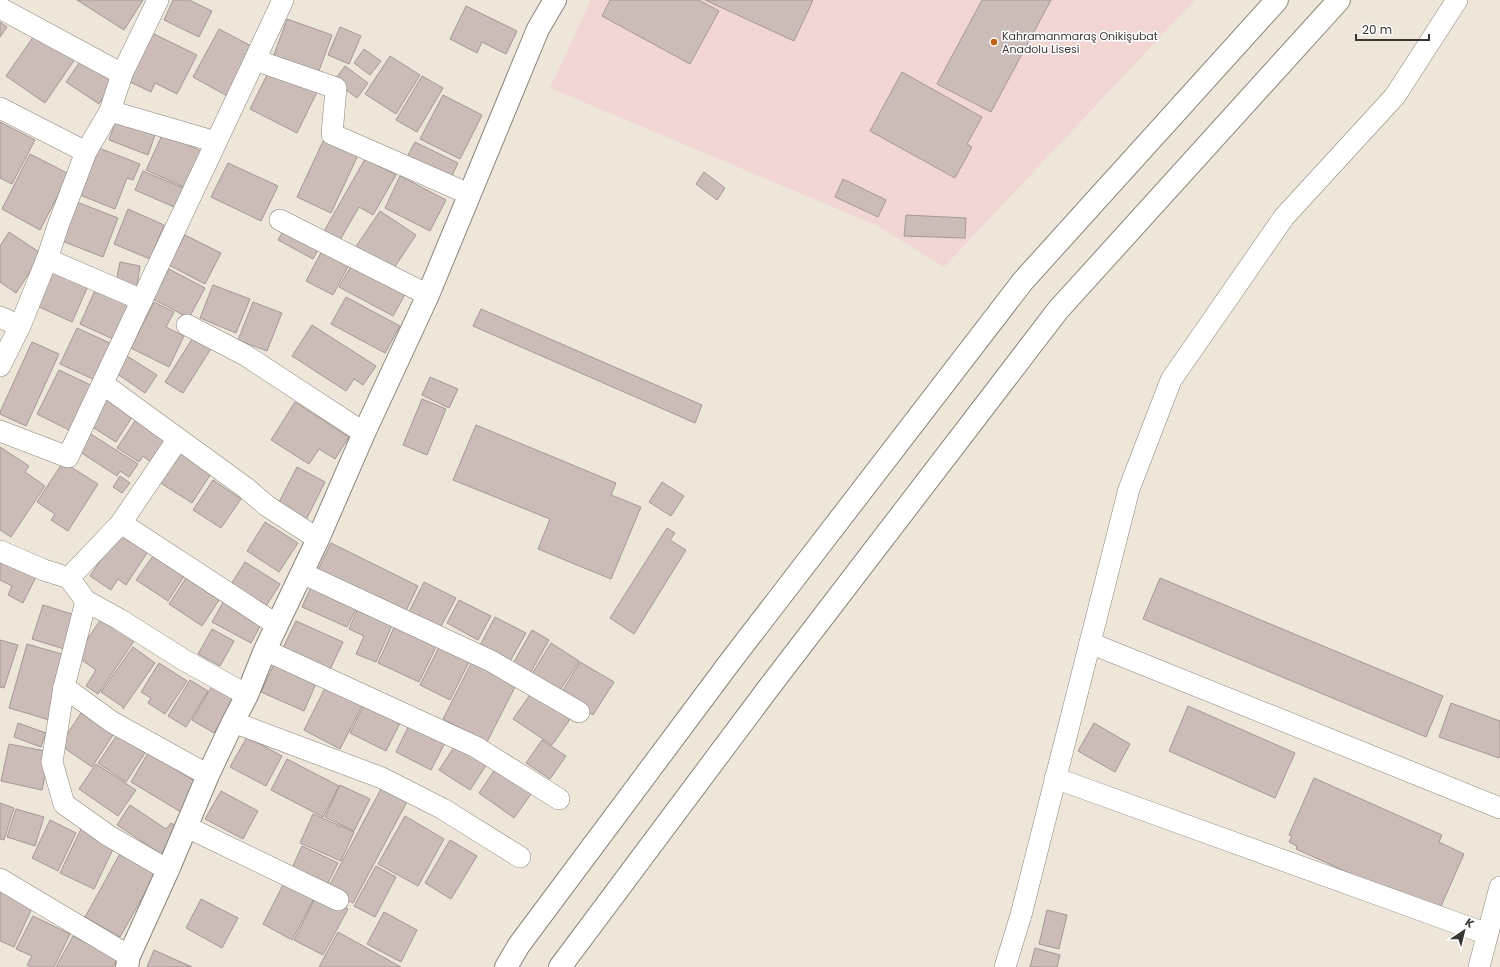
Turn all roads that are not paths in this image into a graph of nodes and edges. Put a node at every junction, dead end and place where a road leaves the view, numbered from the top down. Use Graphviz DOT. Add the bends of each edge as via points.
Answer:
graph roads {
  1 [pos="158,0"];
  2 [pos="283,0"];
  3 [pos="555,0"];
  4 [pos="1277,0"];
  5 [pos="1339,0"];
  6 [pos="1458,0"];
  7 [pos="0,8"];
  8 [pos="255,60"];
  9 [pos="122,74"];
  10 [pos="0,108"];
  11 [pos="110,111"];
  12 [pos="216,142"];
  13 [pos="86,152"];
  14 [pos="469,194"];
  15 [pos="280,220"];
  16 [pos="48,259"];
  17 [pos="428,294"];
  18 [pos="142,300"];
  19 [pos="0,317"];
  20 [pos="187,325"];
  21 [pos="20,326"];
  22 [pos="0,366"];
  23 [pos="103,384"];
  24 [pos="0,431"];
  25 [pos="364,433"];
  26 [pos="178,439"];
  27 [pos="121,523"];
  28 [pos="318,539"];
  29 [pos="0,551"];
  30 [pos="302,573"];
  31 [pos="68,578"];
  32 [pos="86,601"];
  33 [pos="277,625"];
  34 [pos="1090,643"];
  35 [pos="265,650"];
  36 [pos="64,687"];
  37 [pos="247,695"];
  38 [pos="579,712"];
  39 [pos="233,722"];
  40 [pos="208,774"];
  41 [pos="1056,778"];
  42 [pos="559,798"];
  43 [pos="1500,808"];
  44 [pos="187,827"];
  45 [pos="520,857"];
  46 [pos="168,870"];
  47 [pos="0,879"];
  48 [pos="1500,887"];
  49 [pos="338,900"];
  50 [pos="1487,934"];
  51 [pos="128,961"];
  52 [pos="506,967"];
  53 [pos="560,967"];
  54 [pos="1005,967"];
  55 [pos="1479,967"];
  1 -- 9 [label="street"];
  2 -- 8 [label="street"];
  3 -- 14 [label="main road" via="538,29"];
  4 -- 52 [label="main road" via="1023,281 725,668 519,945"];
  5 -- 53 [label="main road" via="1058,310 767,690"];
  6 -- 34 [label="street" via="1395,96 1284,217 1171,380 1129,489"];
  7 -- 9 [label="street"];
  8 -- 12 [label="street"];
  8 -- 14 [label="street" via="336,88 332,134"];
  9 -- 11 [label="street"];
  10 -- 13 [label="street"];
  11 -- 12 [label="street"];
  11 -- 13 [label="street"];
  12 -- 18 [label="street"];
  13 -- 16 [label="street" via="59,222"];
  14 -- 17 [label="main road"];
  15 -- 17 [label="street"];
  16 -- 18 [label="street"];
  16 -- 21 [label="street"];
  17 -- 25 [label="main road"];
  18 -- 23 [label="street"];
  19 -- 21 [label="street"];
  20 -- 25 [label="street" via="245,355"];
  21 -- 22 [label="street"];
  23 -- 24 [label="street" via="68,457"];
  23 -- 26 [label="street"];
  25 -- 28 [label="main road"];
  26 -- 27 [label="street"];
  26 -- 28 [label="street" via="267,506"];
  27 -- 31 [label="street"];
  27 -- 33 [label="street"];
  28 -- 30 [label="main road"];
  29 -- 31 [label="street"];
  30 -- 33 [label="main road"];
  30 -- 38 [label="street" via="490,661"];
  31 -- 32 [label="street"];
  32 -- 36 [label="street"];
  32 -- 37 [label="street"];
  33 -- 35 [label="main road"];
  34 -- 41 [label="street"];
  34 -- 43 [label="street"];
  35 -- 37 [label="main road"];
  35 -- 42 [label="street" via="476,747"];
  36 -- 40 [label="street" via="112,722"];
  36 -- 46 [label="street" via="52,762 64,804 109,836"];
  37 -- 39 [label="main road"];
  39 -- 40 [label="main road"];
  39 -- 45 [label="street" via="382,778 443,809"];
  40 -- 44 [label="main road"];
  41 -- 50 [label="street"];
  41 -- 54 [label="street"];
  44 -- 46 [label="main road"];
  44 -- 49 [label="street"];
  46 -- 51 [label="main road"];
  47 -- 51 [label="street"];
  48 -- 50 [label="street"];
  50 -- 55 [label="street"];
}
